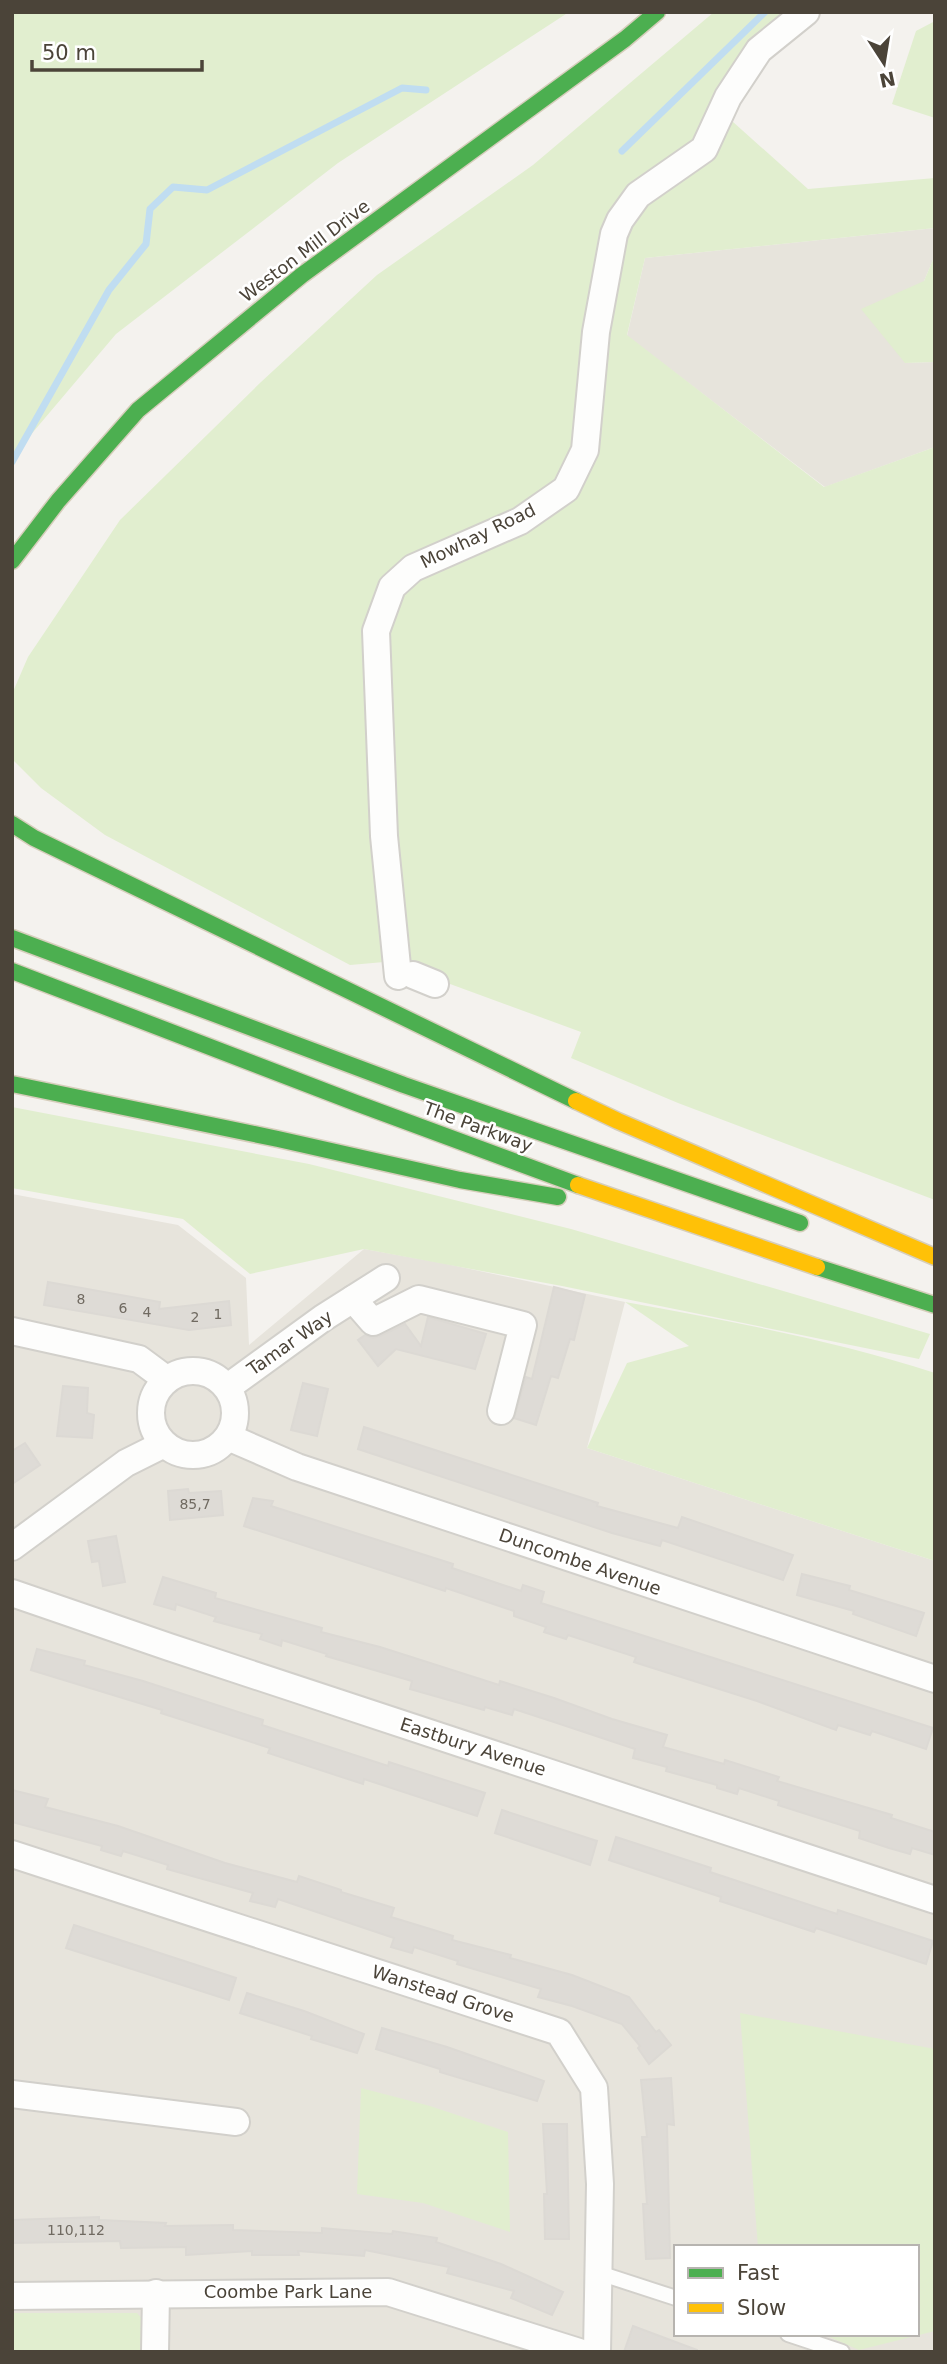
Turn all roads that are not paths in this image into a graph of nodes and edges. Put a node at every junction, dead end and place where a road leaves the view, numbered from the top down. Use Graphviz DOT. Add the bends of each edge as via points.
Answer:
graph roads {
  1 [pos="657,12"];
  2 [pos="806,12"];
  3 [pos="12,561"];
  4 [pos="12,824"];
  5 [pos="12,938"];
  6 [pos="12,971"];
  7 [pos="415,978"];
  8 [pos="12,1084"];
  9 [pos="657,1214"];
  10 [pos="820,1229"];
  11 [pos="871,1247"];
  12 [pos="935,1257"];
  13 [pos="935,1268"];
  14 [pos="386,1278"];
  15 [pos="354,1299"];
  16 [pos="935,1305"];
  17 [pos="12,1331"];
  18 [pos="166,1379"];
  19 [pos="228,1387"];
  20 [pos="501,1411"];
  21 [pos="228,1437"];
  22 [pos="164,1444"];
  23 [pos="12,1548"];
  24 [pos="12,1593"];
  25 [pos="935,1679"];
  26 [pos="14,1860"];
  27 [pos="935,1900"];
  28 [pos="12,2094"];
  29 [pos="236,2122"];
  30 [pos="599,2273"];
  31 [pos="156,2293"];
  32 [pos="12,2296"];
  33 [pos="674,2297"];
  34 [pos="794,2336"];
  35 [pos="155,2352"];
  36 [pos="579,2352"];
  37 [pos="597,2352"];
  38 [pos="842,2352"];
  1 -- 3 [label="main road, Weston Mill Drive" via="302,275 138,410"];
  2 -- 7 [label="street, Mowhay Road" via="759,50 728,97 704,149 638,195 620,220 596,332 585,450 566,489 520,520 413,568 392,587 376,631 384,836"];
  4 -- 12 [label="main road" via="618,1121"];
  5 -- 10 [label="main road, The Parkway" via="482,1114"];
  6 -- 9 [label="main road, The Parkway"];
  8 -- 9 [label="main road" via="460,1180"];
  9 -- 16 [label="main road, The Parkway"];
  11 -- 13 [label="main road"];
  14 -- 15 [label="street, Tamar Way"];
  15 -- 19 [label="street, Tamar Way"];
  15 -- 20 [label="street" via="373,1322 419,1299 523,1325"];
  17 -- 18 [label="street" via="138,1359"];
  18 -- 19 [label="street" via="182,1371 202,1371"];
  18 -- 22 [label="street" via="150,1408 153,1428"];
  19 -- 21 [label="street" via="235,1405 235,1422"];
  21 -- 22 [label="street" via="212,1450 194,1455"];
  21 -- 25 [label="street, Duncombe Avenue" via="297,1466"];
  22 -- 23 [label="street" via="125,1463"];
  24 -- 27 [label="street, Eastbury Avenue"];
  26 -- 30 [label="street, Wanstead Grove" via="559,2032 594,2088"];
  28 -- 29 [label="street"];
  30 -- 33 [label="lane"];
  30 -- 37 [label="street, Wanstead Grove"];
  31 -- 32 [label="street, Coombe Park Lane"];
  31 -- 35 [label="street"];
  31 -- 36 [label="street, Coombe Park Lane" via="388,2292"];
  34 -- 38 [label="lane"];
}
